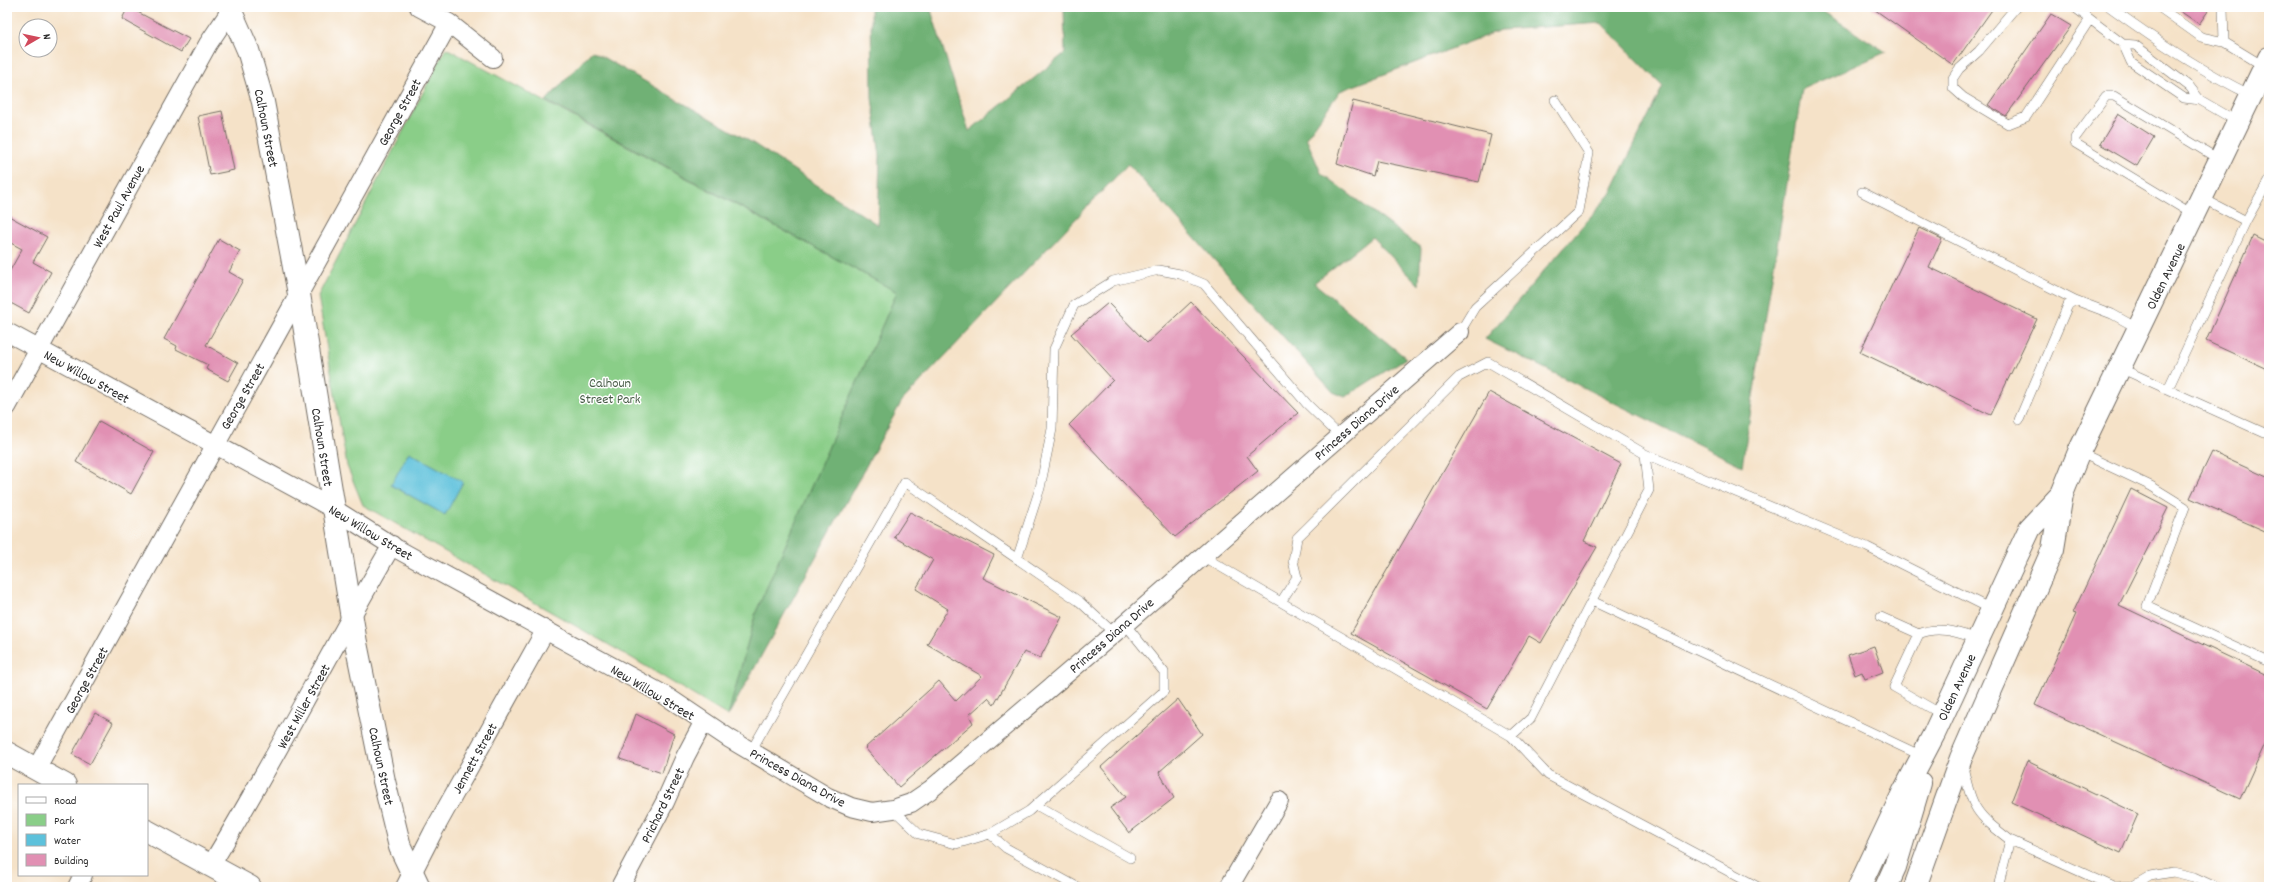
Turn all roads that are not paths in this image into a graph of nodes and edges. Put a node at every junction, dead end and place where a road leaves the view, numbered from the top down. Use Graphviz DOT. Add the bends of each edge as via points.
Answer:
graph roads {
  1 [pos="419,7"];
  2 [pos="2016,7"];
  3 [pos="2074,7"];
  4 [pos="2110,7"];
  5 [pos="2159,7"];
  6 [pos="2223,7"];
  7 [pos="231,8"];
  8 [pos="2090,19"];
  9 [pos="449,23"];
  10 [pos="2224,42"];
  11 [pos="2123,44"];
  12 [pos="493,58"];
  13 [pos="2267,62"];
  14 [pos="2251,95"];
  15 [pos="1555,100"];
  16 [pos="2200,100"];
  17 [pos="2238,122"];
  18 [pos="2220,160"];
  19 [pos="2269,180"];
  20 [pos="1862,192"];
  21 [pos="2198,206"];
  22 [pos="2246,221"];
  23 [pos="299,294"];
  24 [pos="2075,300"];
  25 [pos="2139,329"];
  26 [pos="7,332"];
  27 [pos="1460,332"];
  28 [pos="38,350"];
  29 [pos="2120,368"];
  30 [pos="2168,389"];
  31 [pos="7,407"];
  32 [pos="2019,420"];
  33 [pos="2269,433"];
  34 [pos="1340,436"];
  35 [pos="214,446"];
  36 [pos="2079,452"];
  37 [pos="1645,454"];
  38 [pos="2062,494"];
  39 [pos="334,509"];
  40 [pos="392,546"];
  41 [pos="1202,556"];
  42 [pos="1017,559"];
  43 [pos="1592,601"];
  44 [pos="1281,602"];
  45 [pos="1991,609"];
  46 [pos="352,614"];
  47 [pos="1881,617"];
  48 [pos="1119,629"];
  49 [pos="545,631"];
  50 [pos="1919,634"];
  51 [pos="1978,639"];
  52 [pos="2269,662"];
  53 [pos="703,723"];
  54 [pos="1938,725"];
  55 [pos="1512,736"];
  56 [pos="730,739"];
  57 [pos="751,751"];
  58 [pos="7,753"];
  59 [pos="1922,756"];
  60 [pos="1961,758"];
  61 [pos="36,769"];
  62 [pos="63,784"];
  63 [pos="1279,801"];
  64 [pos="1036,805"];
  65 [pos="1944,808"];
  66 [pos="893,809"];
  67 [pos="148,832"];
  68 [pos="990,834"];
  69 [pos="2010,840"];
  70 [pos="1130,858"];
  71 [pos="211,865"];
  72 [pos="82,876"];
  73 [pos="412,882"];
  74 [pos="76,887"];
  75 [pos="250,887"];
  76 [pos="620,887"];
  77 [pos="1077,887"];
  78 [pos="1229,887"];
  79 [pos="1758,887"];
  80 [pos="1859,887"];
  81 [pos="1886,887"];
  82 [pos="1915,887"];
  83 [pos="1932,887"];
  84 [pos="1998,887"];
  85 [pos="2158,887"];
  86 [pos="2164,887"];
  87 [pos="2215,887"];
  1 -- 9 [label="street"];
  2 -- 8 [label="lane" via="1979,51 1959,69 1954,78 1953,88 1963,97 2008,124 2026,117"];
  3 -- 8 [label="lane"];
  4 -- 14 [label="lane" via="2147,34 2223,82"];
  5 -- 10 [label="lane" via="2201,37"];
  6 -- 10 [label="lane"];
  7 -- 23 [label="main road, Calhoun Street" via="248,50 263,102"];
  7 -- 28 [label="street, West Paul Avenue" via="204,51"];
  8 -- 11 [label="lane"];
  9 -- 12 [label="street"];
  9 -- 23 [label="street, George Street"];
  10 -- 13 [label="lane"];
  11 -- 16 [label="lane" via="2135,45 2190,87"];
  11 -- 16 [label="lane" via="2131,62 2184,98"];
  13 -- 14 [label="main road, Olden Avenue"];
  14 -- 17 [label="main road, Olden Avenue"];
  15 -- 27 [label="lane" via="1590,153 1579,211 1475,307"];
  16 -- 17 [label="lane"];
  17 -- 18 [label="main road, Olden Avenue"];
  18 -- 21 [label="main road, Olden Avenue"];
  18 -- 21 [label="lane" via="2114,96 2106,96 2075,138 2075,143"];
  19 -- 22 [label="lane"];
  20 -- 24 [label="lane"];
  21 -- 22 [label="lane"];
  21 -- 25 [label="main road, Olden Avenue"];
  22 -- 30 [label="lane"];
  23 -- 35 [label="street, George Street"];
  23 -- 39 [label="main road, Calhoun Street"];
  24 -- 25 [label="lane" via="2112,314"];
  24 -- 32 [label="lane" via="2068,305"];
  25 -- 29 [label="main road, Olden Avenue"];
  26 -- 28 [label="street, New Willow Street"];
  27 -- 34 [label="street, Princess Diana Drive"];
  28 -- 31 [label="street, West Paul Avenue"];
  28 -- 35 [label="street, New Willow Street"];
  29 -- 30 [label="lane"];
  29 -- 36 [label="main road, Olden Avenue"];
  30 -- 33 [label="lane"];
  34 -- 41 [label="street, Princess Diana Drive"];
  34 -- 42 [label="lane" via="1307,404 1204,284 1180,274 1159,270 1113,281 1074,305 1054,349 1052,429 1040,488"];
  35 -- 39 [label="street, New Willow Street"];
  35 -- 61 [label="street, George Street"];
  36 -- 38 [label="main road, Olden Avenue"];
  36 -- 52 [label="lane" via="2151,486 2185,507 2147,606"];
  37 -- 43 [label="lane" via="1648,490"];
  37 -- 44 [label="lane" via="1488,362 1459,377 1297,538 1293,561 1297,578"];
  37 -- 45 [label="lane" via="1867,546"];
  38 -- 45 [label="main road, Olden Avenue" via="2030,528"];
  38 -- 60 [label="main road, Olden Avenue" via="2053,549"];
  39 -- 40 [label="street, New Willow Street"];
  39 -- 46 [label="main road, Calhoun Street"];
  40 -- 46 [label="street, West Miller Street"];
  40 -- 49 [label="street, New Willow Street"];
  41 -- 44 [label="lane"];
  41 -- 48 [label="street, Princess Diana Drive"];
  42 -- 48 [label="lane"];
  42 -- 57 [label="lane" via="905,482"];
  43 -- 55 [label="lane" via="1531,718"];
  43 -- 59 [label="lane"];
  44 -- 55 [label="lane"];
  45 -- 51 [label="main road, Olden Avenue"];
  46 -- 71 [label="street, West Miller Street" via="289,732"];
  46 -- 73 [label="main road, Calhoun Street" via="384,781 400,847"];
  47 -- 50 [label="lane"];
  48 -- 64 [label="lane" via="1164,672 1164,691"];
  48 -- 66 [label="street, Princess Diana Drive" via="930,790 911,803"];
  49 -- 53 [label="street, New Willow Street" via="666,696"];
  49 -- 73 [label="street, Jennett Street"];
  50 -- 51 [label="lane" via="1926,631 1949,630"];
  50 -- 54 [label="lane" via="1894,688"];
  51 -- 54 [label="main road, Olden Avenue"];
  53 -- 56 [label="street, New Willow Street"];
  53 -- 76 [label="street, Prichard Street"];
  54 -- 59 [label="main road, Olden Avenue"];
  54 -- 81 [label="main road" via="1895,867"];
  55 -- 79 [label="lane" via="1548,775"];
  56 -- 57 [label="street, Princess Diana Drive"];
  57 -- 66 [label="street, Princess Diana Drive" via="828,797 852,807 872,812"];
  58 -- 61 [label="main road"];
  59 -- 80 [label="main road, Olden Avenue"];
  60 -- 65 [label="main road, Olden Avenue"];
  60 -- 69 [label="lane" via="1971,800 1982,819"];
  61 -- 62 [label="main road"];
  63 -- 78 [label="street"];
  64 -- 68 [label="lane"];
  64 -- 70 [label="lane"];
  65 -- 82 [label="main road, Olden Avenue"];
  65 -- 83 [label="main road"];
  66 -- 68 [label="lane" via="919,834 956,844"];
  67 -- 71 [label="main road"];
  68 -- 77 [label="lane" via="1006,848"];
  69 -- 84 [label="lane"];
  69 -- 87 [label="lane" via="2114,887 2133,886 2150,876 2173,872 2194,877"];
  71 -- 75 [label="main road"];
  72 -- 74 [label="street"];
  85 -- 86 [label="lane"];
}
